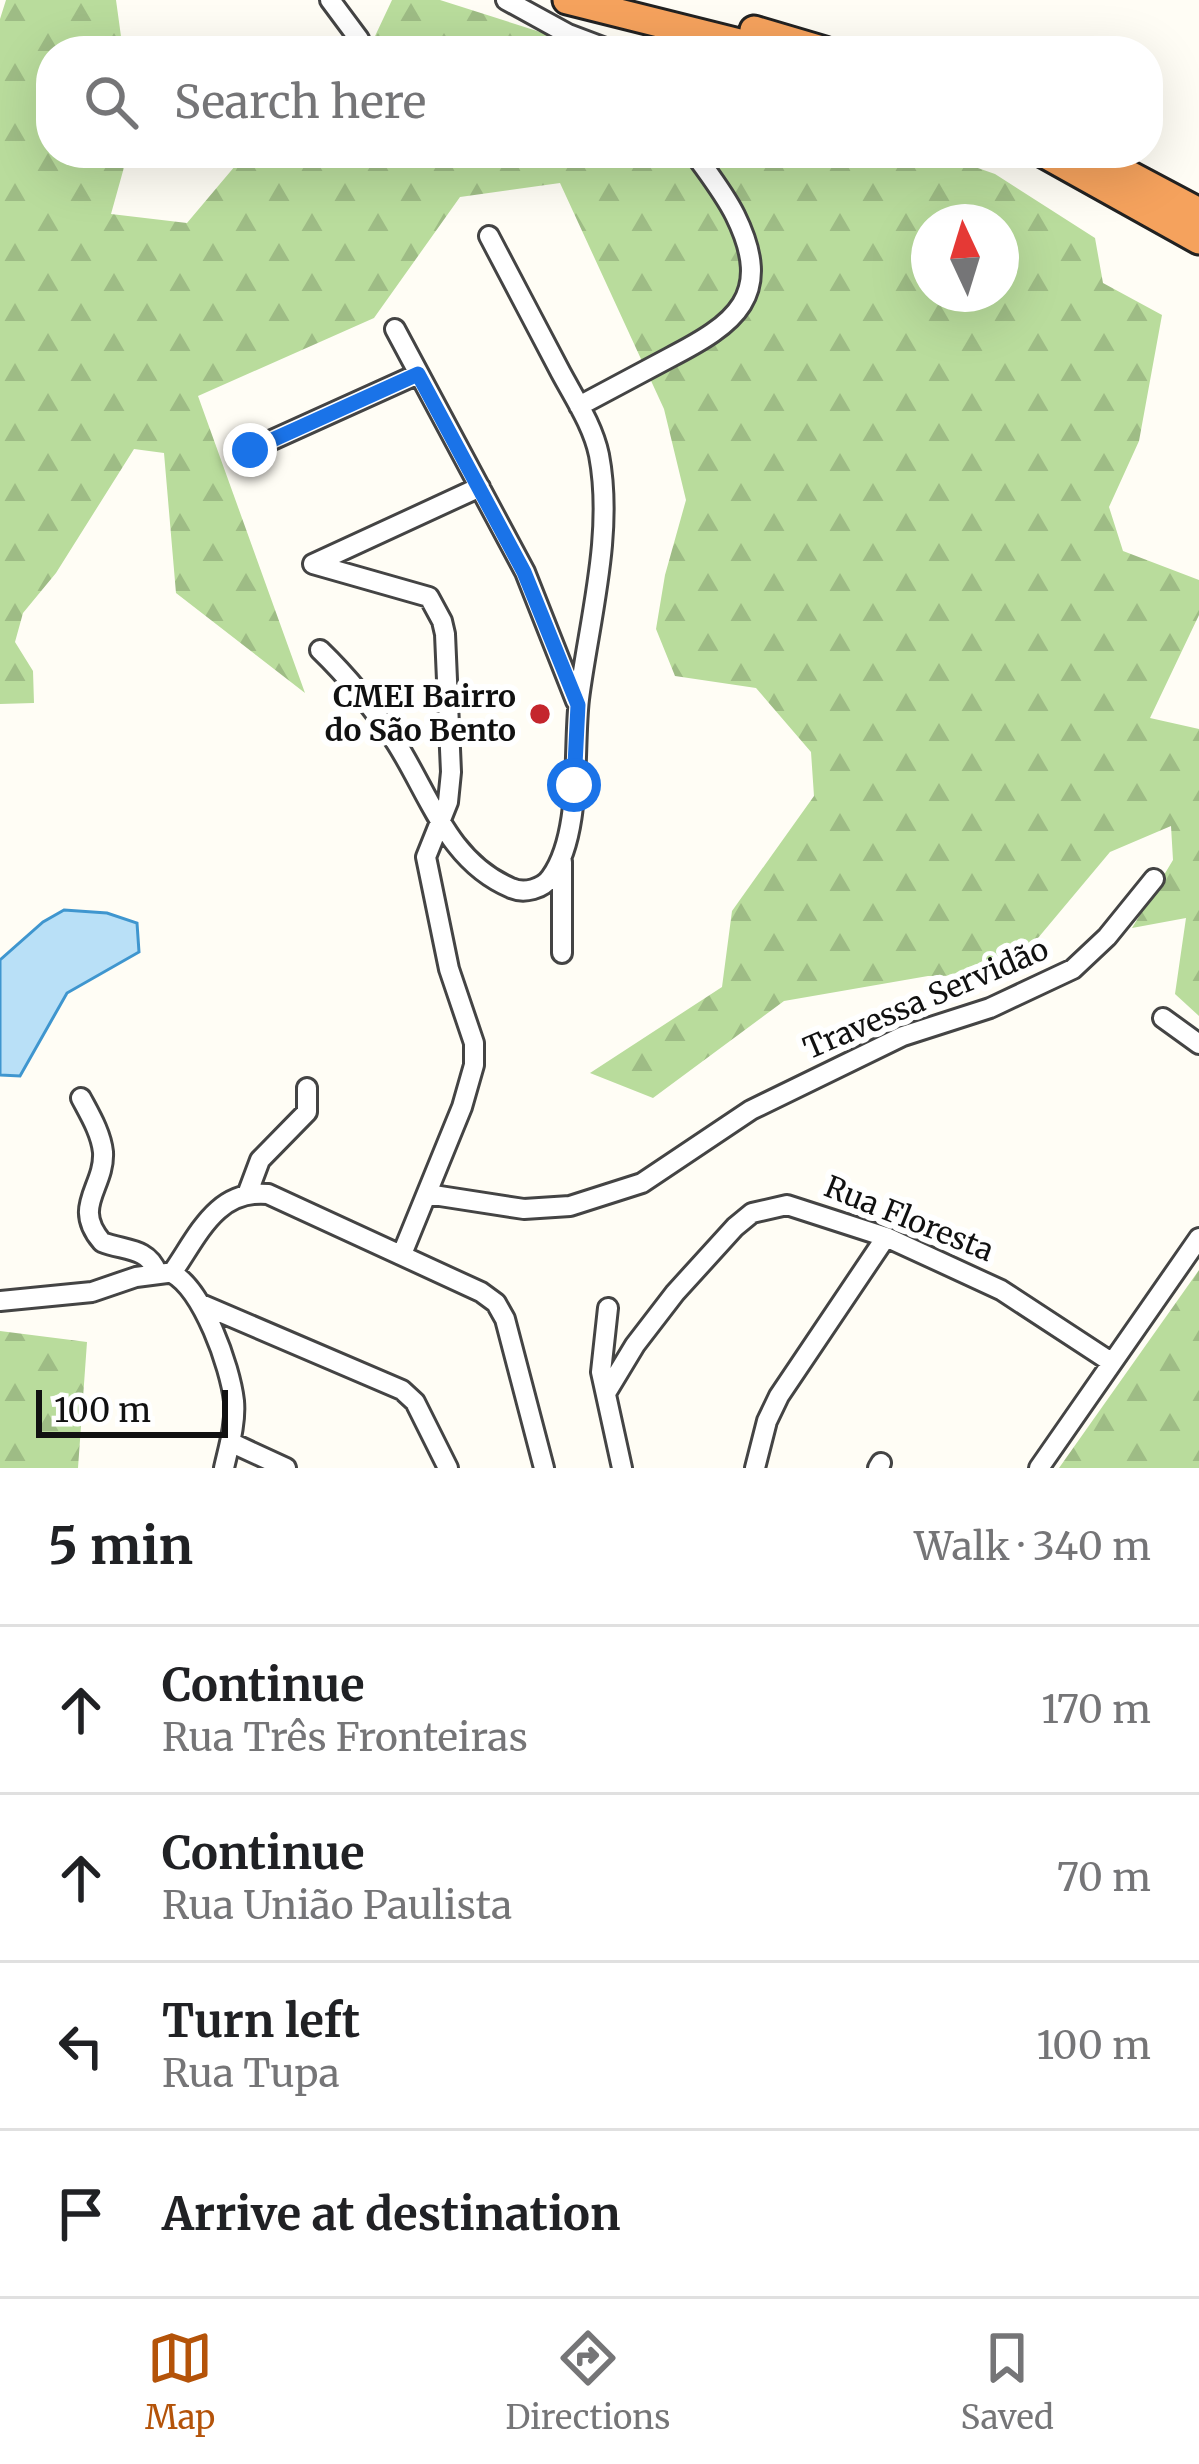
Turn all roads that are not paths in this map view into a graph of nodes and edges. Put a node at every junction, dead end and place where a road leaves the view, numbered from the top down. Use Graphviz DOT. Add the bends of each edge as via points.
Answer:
graph roads {
  1 [pos="330,0"];
  2 [pos="506,0"];
  3 [pos="567,0"];
  4 [pos="640,0"];
  5 [pos="358,36"];
  6 [pos="573,36"];
  7 [pos="711,36"];
  8 [pos="771,36"];
  9 [pos="704,168"];
  10 [pos="1070,168"];
  11 [pos="1116,168"];
  12 [pos="1199,212"];
  13 [pos="489,236"];
  14 [pos="1199,240"];
  15 [pos="395,329"];
  16 [pos="418,374"];
  17 [pos="578,406"];
  18 [pos="250,450"];
  19 [pos="480,488"];
  20 [pos="320,650"];
  21 [pos="578,705"];
  22 [pos="438,823"];
  23 [pos="562,848"];
  24 [pos="1154,879"];
  25 [pos="562,953"];
  26 [pos="1163,1018"];
  27 [pos="1199,1044"];
  28 [pos="307,1088"];
  29 [pos="81,1098"];
  30 [pos="258,1193"];
  31 [pos="427,1194"];
  32 [pos="886,1237"];
  33 [pos="1199,1238"];
  34 [pos="402,1254"];
  35 [pos="165,1273"];
  36 [pos="0,1301"];
  37 [pos="201,1304"];
  38 [pos="608,1308"];
  39 [pos="1111,1362"];
  40 [pos="606,1393"];
  41 [pos="230,1442"];
  42 [pos="224,1468"];
  43 [pos="286,1468"];
  44 [pos="448,1468"];
  45 [pos="544,1468"];
  46 [pos="622,1468"];
  47 [pos="755,1468"];
  48 [pos="1039,1468"];
  1 -- 5 [label="street"];
  2 -- 6 [label="street"];
  3 -- 7 [label="highway"];
  4 -- 8 [label="highway"];
  9 -- 17 [label="street" via="747,248 741,306 721,329"];
  10 -- 14 [label="highway"];
  11 -- 12 [label="highway"];
  13 -- 17 [label="street"];
  15 -- 16 [label="street"];
  16 -- 18 [label="street"];
  16 -- 19 [label="street"];
  17 -- 21 [label="street" via="598,450 603,504"];
  19 -- 21 [label="street"];
  19 -- 22 [label="street" via="313,565 429,597 442,621 451,772"];
  20 -- 22 [label="street" via="398,746"];
  21 -- 23 [label="street"];
  22 -- 23 [label="street" via="515,891 548,882"];
  22 -- 31 [label="street" via="426,857 429,878 475,1043 470,1084"];
  23 -- 25 [label="street"];
  24 -- 31 [label="street, Travessa Servidão" via="1072,969 990,1008 903,1036 752,1110 614,1195 524,1209"];
  26 -- 27 [label="street"];
  28 -- 30 [label="street" via="307,1112 260,1160"];
  29 -- 35 [label="street" via="103,1150 90,1225 102,1242 143,1252"];
  30 -- 34 [label="street"];
  30 -- 35 [label="street" via="224,1203"];
  31 -- 34 [label="street"];
  32 -- 39 [label="street, Rua Floresta" via="1001,1290"];
  32 -- 40 [label="street, Rua Floresta" via="787,1204 752,1213 675,1293"];
  32 -- 47 [label="street" via="787,1382"];
  33 -- 39 [label="street"];
  34 -- 45 [label="street" via="496,1303"];
  35 -- 36 [label="street" via="92,1292"];
  35 -- 37 [label="street"];
  37 -- 41 [label="street" via="234,1397"];
  37 -- 44 [label="street" via="402,1390"];
  38 -- 40 [label="street"];
  39 -- 48 [label="street"];
  40 -- 46 [label="street"];
  41 -- 42 [label="street"];
  41 -- 43 [label="street"];
}
